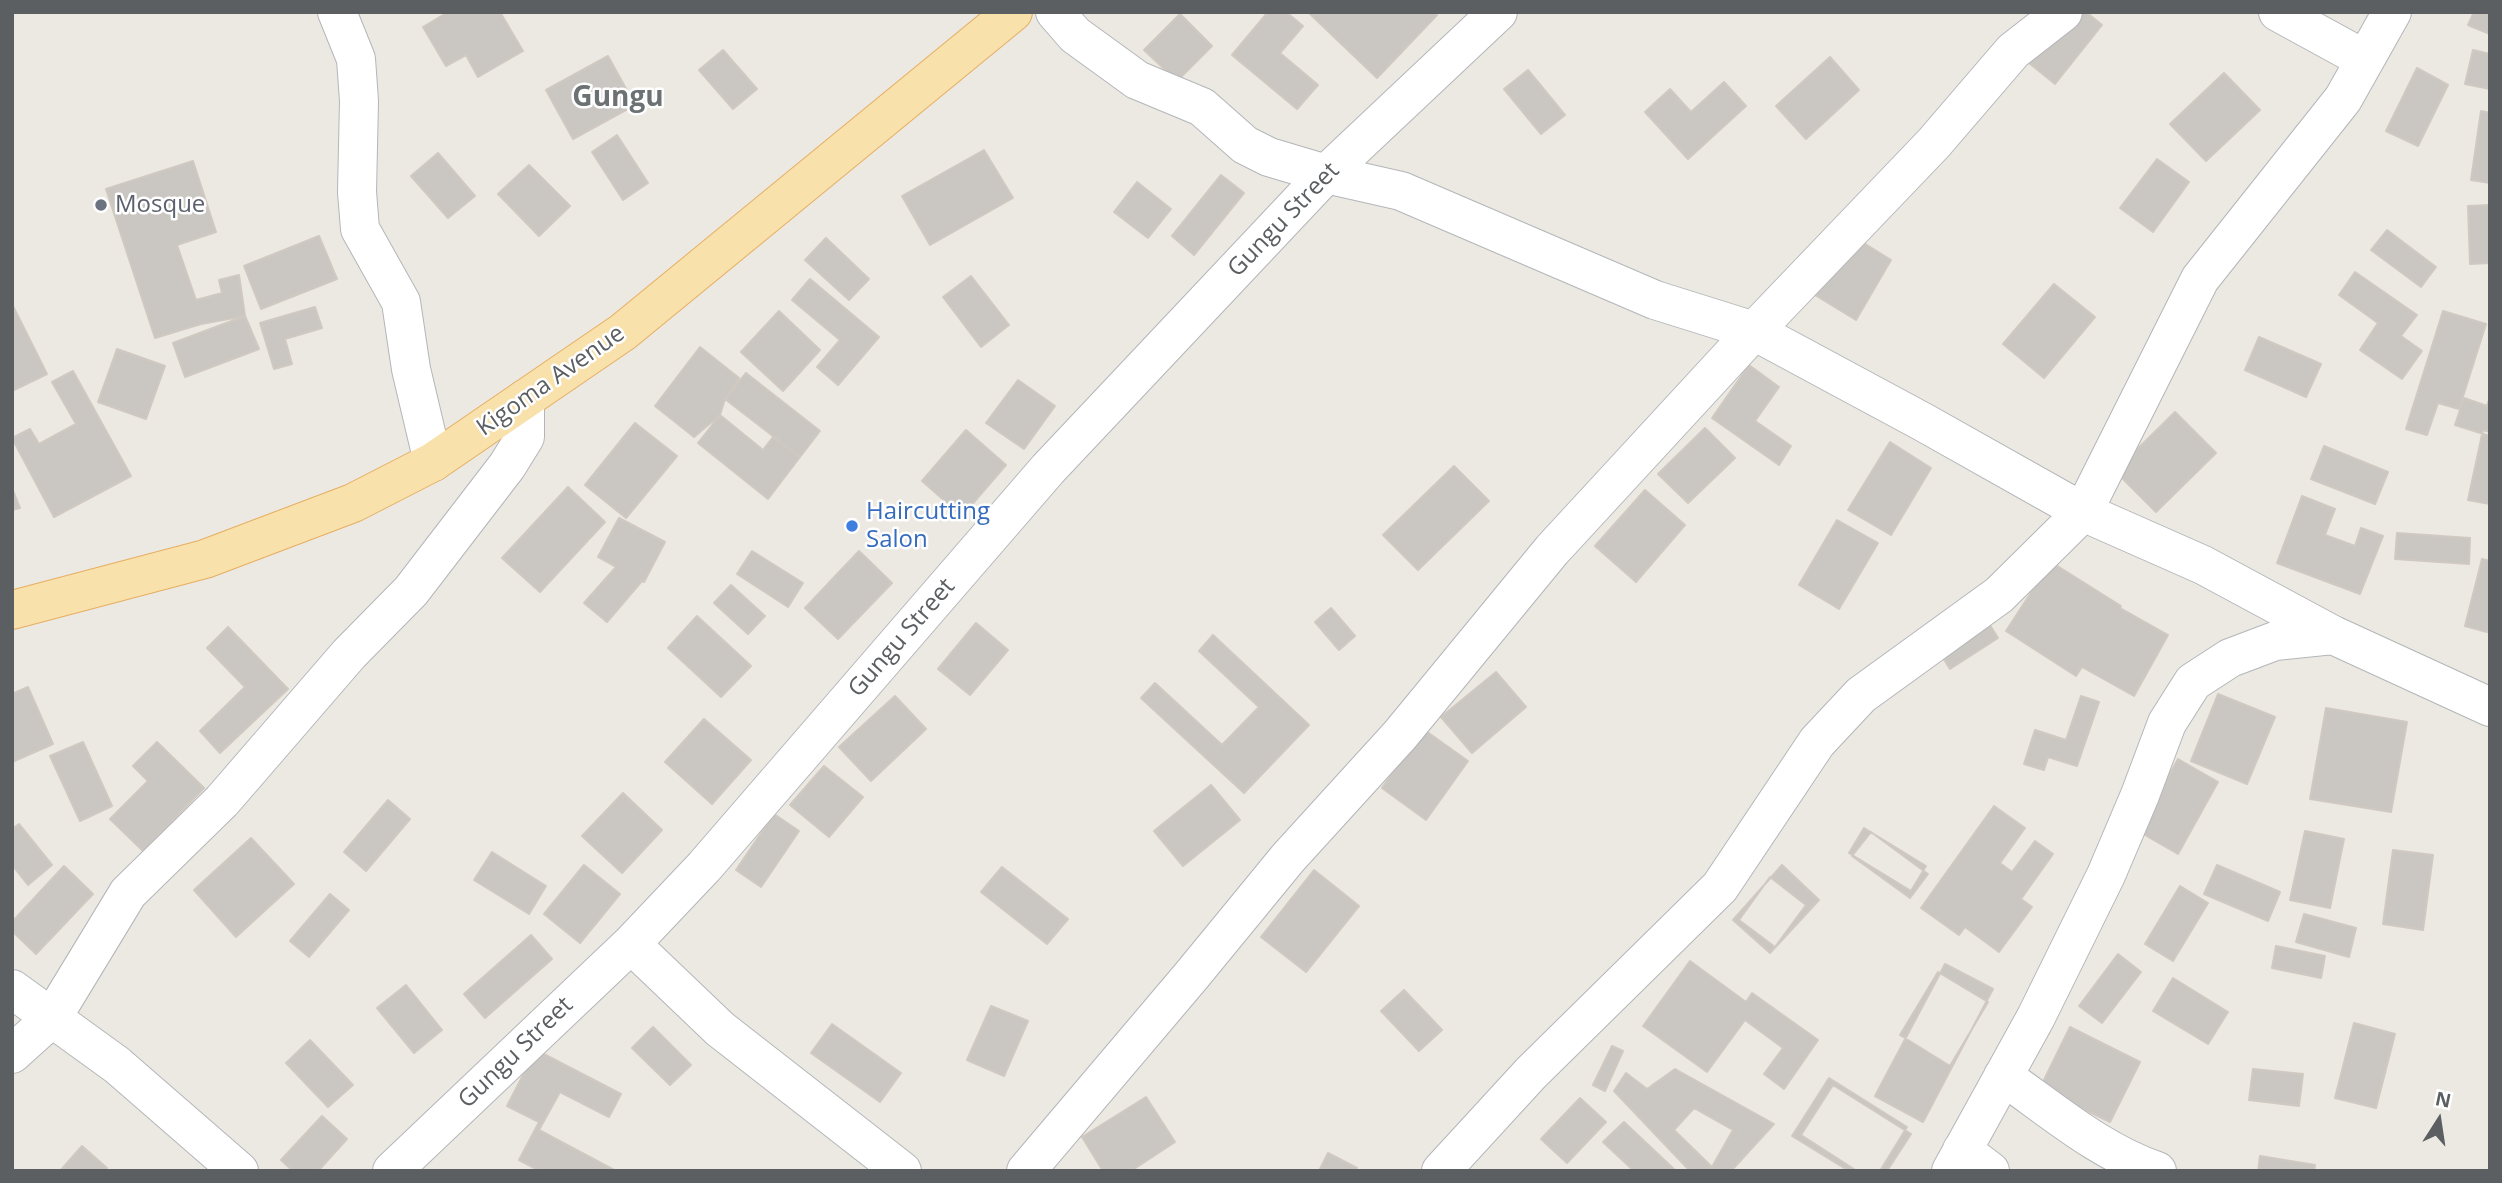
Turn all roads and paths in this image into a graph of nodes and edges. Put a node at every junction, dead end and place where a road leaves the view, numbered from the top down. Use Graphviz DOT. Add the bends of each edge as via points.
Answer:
graph roads {
  1 [pos="337,12"];
  2 [pos="1013,12"];
  3 [pos="1055,12"];
  4 [pos="1498,12"];
  5 [pos="2063,12"];
  6 [pos="2278,12"];
  7 [pos="2392,12"];
  8 [pos="2364,59"];
  9 [pos="1326,174"];
  10 [pos="1754,331"];
  11 [pos="525,399"];
  12 [pos="433,463"];
  13 [pos="2083,512"];
  14 [pos="12,610"];
  15 [pos="2333,635"];
  16 [pos="2490,707"];
  17 [pos="631,944"];
  18 [pos="12,989"];
  19 [pos="52,1018"];
  20 [pos="12,1054"];
  21 [pos="2003,1076"];
  22 [pos="1968,1164"];
  23 [pos="239,1171"];
  24 [pos="391,1171"];
  25 [pos="902,1171"];
  26 [pos="1026,1171"];
  27 [pos="1441,1171"];
  28 [pos="2157,1171"];
  1 -- 12 [label="street" via="356,60 360,229 401,302"];
  2 -- 11 [label="main road, Kigoma Avenue" via="623,332"];
  3 -- 9 [label="street" via="1075,35 1137,80 1202,107 1245,145"];
  4 -- 9 [label="street, Gungu Street"];
  5 -- 10 [label="street" via="2012,51 1934,143"];
  6 -- 8 [label="street"];
  7 -- 8 [label="street"];
  8 -- 13 [label="street" via="2343,99 2200,279"];
  9 -- 10 [label="street" via="1401,191 1655,300"];
  9 -- 17 [label="street, Gungu Street" via="1048,469 704,867"];
  10 -- 13 [label="street"];
  10 -- 26 [label="street" via="1552,550 1400,735 1288,858"];
  11 -- 12 [label="main road, Kigoma Avenue"];
  11 -- 19 [label="street" via="524,437 500,475 411,591 349,653 222,801 128,893"];
  12 -- 14 [label="main road, Kigoma Avenue" via="353,503 205,559"];
  13 -- 15 [label="street" via="2203,565"];
  13 -- 27 [label="street" via="1999,595 1861,695 1817,742 1720,887 1557,1046"];
  15 -- 16 [label="street"];
  15 -- 21 [label="street" via="2275,641 2230,658 2193,682 2167,723 2106,875"];
  17 -- 24 [label="street, Gungu Street"];
  17 -- 25 [label="street" via="720,1029"];
  18 -- 19 [label="street"];
  19 -- 20 [label="street"];
  19 -- 23 [label="street" via="117,1065"];
  21 -- 22 [label="street"];
  21 -- 28 [label="street" via="2102,1146"];
}
